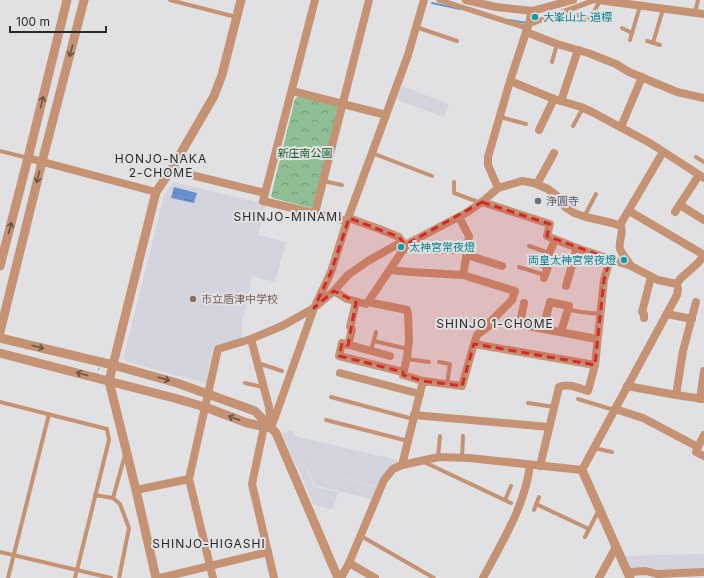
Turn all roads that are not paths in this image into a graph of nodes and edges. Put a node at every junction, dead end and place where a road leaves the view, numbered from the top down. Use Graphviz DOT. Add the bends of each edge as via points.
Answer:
graph roads {
  1 [pos="67,0"];
  2 [pos="84,0"];
  3 [pos="170,0"];
  4 [pos="240,0"];
  5 [pos="315,0"];
  6 [pos="369,0"];
  7 [pos="424,0"];
  8 [pos="439,0"];
  9 [pos="466,0"];
  10 [pos="573,0"];
  11 [pos="595,0"];
  12 [pos="599,0"];
  13 [pos="698,0"];
  14 [pos="640,6"];
  15 [pos="663,9"];
  16 [pos="532,11"];
  17 [pos="695,13"];
  18 [pos="577,14"];
  19 [pos="704,14"];
  20 [pos="236,17"];
  21 [pos="416,26"];
  22 [pos="528,28"];
  23 [pos="622,28"];
  24 [pos="632,33"];
  25 [pos="630,40"];
  26 [pos="457,41"];
  27 [pos="647,41"];
  28 [pos="653,43"];
  29 [pos="557,44"];
  30 [pos="660,45"];
  31 [pos="578,50"];
  32 [pos="552,62"];
  33 [pos="642,77"];
  34 [pos="510,81"];
  35 [pos="292,91"];
  36 [pos="703,96"];
  37 [pos="558,100"];
  38 [pos="343,104"];
  39 [pos="583,108"];
  40 [pos="386,114"];
  41 [pos="499,117"];
  42 [pos="526,124"];
  43 [pos="573,126"];
  44 [pos="621,128"];
  45 [pos="539,130"];
  46 [pos="0,151"];
  47 [pos="663,152"];
  48 [pos="372,153"];
  49 [pos="554,153"];
  50 [pos="696,157"];
  51 [pos="28,158"];
  52 [pos="42,162"];
  53 [pos="704,162"];
  54 [pos="171,170"];
  55 [pos="432,176"];
  56 [pos="702,177"];
  57 [pos="324,181"];
  58 [pos="454,182"];
  59 [pos="537,184"];
  60 [pos="342,185"];
  61 [pos="498,188"];
  62 [pos="156,192"];
  63 [pos="265,193"];
  64 [pos="596,194"];
  65 [pos="481,202"];
  66 [pos="629,211"];
  67 [pos="315,213"];
  68 [pos="459,216"];
  69 [pos="584,217"];
  70 [pos="348,220"];
  71 [pos="704,220"];
  72 [pos="620,225"];
  73 [pos="555,240"];
  74 [pos="406,244"];
  75 [pos="529,246"];
  76 [pos="577,248"];
  77 [pos="436,252"];
  78 [pos="467,253"];
  79 [pos="549,253"];
  80 [pos="704,255"];
  81 [pos="610,260"];
  82 [pos="701,265"];
  83 [pos="0,266"];
  84 [pos="502,266"];
  85 [pos="631,266"];
  86 [pos="519,267"];
  87 [pos="390,270"];
  88 [pos="463,275"];
  89 [pos="544,276"];
  90 [pos="651,277"];
  91 [pos="677,284"];
  92 [pos="566,286"];
  93 [pos="334,291"];
  94 [pos="356,302"];
  95 [pos="368,302"];
  96 [pos="696,302"];
  97 [pos="524,303"];
  98 [pos="314,308"];
  99 [pos="571,310"];
  100 [pos="601,314"];
  101 [pos="667,314"];
  102 [pos="644,318"];
  103 [pos="692,319"];
  104 [pos="543,329"];
  105 [pos="0,332"];
  106 [pos="376,332"];
  107 [pos="561,332"];
  108 [pos="0,338"];
  109 [pos="251,339"];
  110 [pos="597,339"];
  111 [pos="374,341"];
  112 [pos="474,344"];
  113 [pos="348,345"];
  114 [pos="372,347"];
  115 [pos="408,349"];
  116 [pos="0,353"];
  117 [pos="390,356"];
  118 [pos="407,359"];
  119 [pos="429,362"];
  120 [pos="440,362"];
  121 [pos="116,363"];
  122 [pos="257,363"];
  123 [pos="595,365"];
  124 [pos="282,371"];
  125 [pos="704,371"];
  126 [pos="403,372"];
  127 [pos="340,373"];
  128 [pos="109,381"];
  129 [pos="423,381"];
  130 [pos="245,383"];
  131 [pos="447,384"];
  132 [pos="627,386"];
  133 [pos="263,387"];
  134 [pos="208,394"];
  135 [pos="420,394"];
  136 [pos="676,395"];
  137 [pos="331,397"];
  138 [pos="578,399"];
  139 [pos="702,399"];
  140 [pos="0,402"];
  141 [pos="528,403"];
  142 [pos="205,407"];
  143 [pos="554,407"];
  144 [pos="615,410"];
  145 [pos="49,414"];
  146 [pos="414,417"];
  147 [pos="326,420"];
  148 [pos="268,427"];
  149 [pos="549,427"];
  150 [pos="704,435"];
  151 [pos="440,436"];
  152 [pos="463,436"];
  153 [pos="408,441"];
  154 [pos="698,447"];
  155 [pos="594,448"];
  156 [pos="127,451"];
  157 [pos="612,452"];
  158 [pos="704,456"];
  159 [pos="438,457"];
  160 [pos="462,458"];
  161 [pos="422,461"];
  162 [pos="402,465"];
  163 [pos="530,465"];
  164 [pos="540,466"];
  165 [pos="582,470"];
  166 [pos="189,479"];
  167 [pos="511,486"];
  168 [pos="136,490"];
  169 [pos="95,495"];
  170 [pos="539,497"];
  171 [pos="112,498"];
  172 [pos="504,500"];
  173 [pos="511,503"];
  174 [pos="536,504"];
  175 [pos="599,509"];
  176 [pos="534,510"];
  177 [pos="589,529"];
  178 [pos="361,536"];
  179 [pos="585,537"];
  180 [pos="616,547"];
  181 [pos="0,552"];
  182 [pos="268,552"];
  183 [pos="14,555"];
  184 [pos="349,564"];
  185 [pos="210,565"];
  186 [pos="76,570"];
  187 [pos="704,572"];
  188 [pos="629,575"];
  189 [pos="8,578"];
  190 [pos="74,578"];
  191 [pos="110,578"];
  192 [pos="119,578"];
  193 [pos="156,578"];
  194 [pos="160,578"];
  195 [pos="213,578"];
  196 [pos="274,578"];
  197 [pos="340,578"];
  198 [pos="373,578"];
  199 [pos="434,578"];
  200 [pos="483,578"];
  201 [pos="599,578"];
  51 -- 1 [label="street, one-way"];
  2 -- 52 [label="street, one-way"];
  3 -- 20 [label="lane"];
  4 -- 20 [label="street"];
  5 -- 35 [label="street"];
  6 -- 38 [label="street"];
  7 -- 21 [label="street"];
  8 -- 22 [label="street"];
  9 -- 16 [label="street"];
  10 -- 16 [label="street"];
  11 -- 22 [label="street" via="533,23"];
  12 -- 14 [label="street"];
  12 -- 18 [label="lane" via="589,20"];
  13 -- 17 [label="lane"];
  14 -- 15 [label="street"];
  14 -- 24 [label="lane"];
  15 -- 17 [label="street"];
  15 -- 28 [label="lane"];
  16 -- 22 [label="street"];
  17 -- 19 [label="street"];
  20 -- 54 [label="street" via="222,75 214,96"];
  21 -- 26 [label="lane"];
  21 -- 40 [label="street"];
  22 -- 29 [label="street"];
  22 -- 34 [label="street"];
  23 -- 24 [label="lane"];
  24 -- 25 [label="lane"];
  27 -- 28 [label="lane"];
  28 -- 30 [label="lane"];
  29 -- 31 [label="street"];
  29 -- 32 [label="lane"];
  31 -- 33 [label="street"];
  31 -- 37 [label="street"];
  33 -- 36 [label="street" via="677,92"];
  33 -- 44 [label="street"];
  34 -- 37 [label="street"];
  34 -- 41 [label="street"];
  35 -- 38 [label="street"];
  35 -- 63 [label="street"];
  37 -- 39 [label="street"];
  37 -- 45 [label="street"];
  38 -- 40 [label="street"];
  38 -- 57 [label="street"];
  39 -- 43 [label="lane"];
  39 -- 44 [label="street"];
  40 -- 48 [label="street"];
  41 -- 42 [label="lane"];
  41 -- 61 [label="street" via="488,157 488,165"];
  44 -- 47 [label="street"];
  46 -- 51 [label="lane"];
  47 -- 56 [label="street"];
  47 -- 66 [label="street"];
  48 -- 55 [label="lane"];
  48 -- 70 [label="street"];
  49 -- 59 [label="street"];
  50 -- 53 [label="lane"];
  51 -- 52 [label="street"];
  83 -- 51 [label="street, one-way"];
  52 -- 62 [label="street"];
  52 -- 105 [label="street, one-way"];
  54 -- 62 [label="street"];
  54 -- 63 [label="street"];
  56 -- 71 [label="street" via="677,208"];
  57 -- 60 [label="lane"];
  57 -- 67 [label="street"];
  58 -- 65 [label="lane" via="454,193"];
  59 -- 61 [label="street" via="522,181"];
  59 -- 69 [label="street" via="557,196 574,213"];
  61 -- 65 [label="street"];
  62 -- 121 [label="street"];
  63 -- 67 [label="street" via="263,201"];
  64 -- 69 [label="lane"];
  65 -- 68 [label="street"];
  65 -- 73 [label="street" via="550,224 547,236"];
  66 -- 72 [label="street"];
  66 -- 80 [label="street"];
  67 -- 70 [label="street"];
  68 -- 74 [label="street"];
  68 -- 78 [label="street" via="469,236"];
  69 -- 72 [label="street"];
  70 -- 74 [label="street" via="382,230"];
  70 -- 98 [label="street" via="331,272"];
  72 -- 85 [label="street" via="623,231 620,249"];
  73 -- 76 [label="street"];
  73 -- 79 [label="street"];
  74 -- 87 [label="street"];
  74 -- 93 [label="street" via="398,244 368,261 348,275"];
  75 -- 79 [label="lane"];
  76 -- 81 [label="street"];
  76 -- 92 [label="street"];
  77 -- 78 [label="lane" via="459,250"];
  78 -- 84 [label="street"];
  78 -- 88 [label="street"];
  79 -- 89 [label="street" via="544,265 548,267"];
  80 -- 82 [label="street"];
  81 -- 85 [label="street"];
  81 -- 100 [label="street" via="604,280"];
  82 -- 91 [label="street" via="680,279"];
  85 -- 90 [label="street"];
  86 -- 89 [label="lane"];
  87 -- 88 [label="street"];
  87 -- 95 [label="street"];
  88 -- 112 [label="street" via="515,290 512,300 489,326 477,335"];
  90 -- 91 [label="street"];
  90 -- 102 [label="street" via="642,312"];
  91 -- 101 [label="street" via="677,295"];
  93 -- 94 [label="street"];
  93 -- 98 [label="street"];
  94 -- 95 [label="street"];
  94 -- 113 [label="street"];
  95 -- 115 [label="street" via="407,310"];
  96 -- 103 [label="street"];
  97 -- 104 [label="street" via="516,324"];
  98 -- 109 [label="street" via="284,325"];
  98 -- 148 [label="street"];
  99 -- 100 [label="lane"];
  100 -- 110 [label="street"];
  101 -- 103 [label="street"];
  101 -- 132 [label="street"];
  103 -- 136 [label="street" via="683,351"];
  104 -- 107 [label="street"];
  104 -- 107 [label="street" via="550,302 569,306"];
  106 -- 111 [label="lane"];
  107 -- 110 [label="street"];
  108 -- 121 [label="street, one-way"];
  109 -- 122 [label="street"];
  109 -- 134 [label="street" via="218,349"];
  110 -- 123 [label="street"];
  111 -- 114 [label="lane"];
  111 -- 115 [label="lane"];
  112 -- 123 [label="street"];
  112 -- 131 [label="street" via="462,386"];
  113 -- 117 [label="street"];
  113 -- 126 [label="street" via="342,343 339,356"];
  115 -- 118 [label="street"];
  128 -- 116 [label="street, one-way"];
  118 -- 119 [label="lane"];
  118 -- 126 [label="street"];
  120 -- 131 [label="lane" via="450,364"];
  121 -- 128 [label="street"];
  121 -- 134 [label="street, one-way"];
  122 -- 124 [label="lane"];
  122 -- 133 [label="street"];
  123 -- 143 [label="street" via="588,391 563,385 559,387"];
  125 -- 139 [label="street"];
  126 -- 129 [label="street" via="403,375"];
  127 -- 135 [label="street"];
  128 -- 142 [label="street"];
  128 -- 156 [label="street"];
  129 -- 131 [label="street"];
  129 -- 135 [label="street"];
  130 -- 133 [label="lane"];
  132 -- 136 [label="street"];
  132 -- 144 [label="street"];
  133 -- 148 [label="street" via="269,407"];
  134 -- 142 [label="street"];
  134 -- 148 [label="street" via="255,411"];
  135 -- 146 [label="street"];
  136 -- 139 [label="street"];
  137 -- 146 [label="lane"];
  138 -- 144 [label="lane"];
  140 -- 145 [label="lane"];
  141 -- 143 [label="lane"];
  148 -- 142 [label="street, one-way" via="247,423"];
  142 -- 166 [label="street"];
  143 -- 149 [label="street"];
  144 -- 154 [label="street" via="643,418"];
  144 -- 155 [label="street"];
  145 -- 169 [label="lane" via="107,429 109,440"];
  145 -- 183 [label="lane"];
  146 -- 149 [label="street"];
  146 -- 153 [label="street"];
  147 -- 153 [label="lane"];
  148 -- 182 [label="street" via="252,484"];
  148 -- 197 [label="street" via="276,433"];
  149 -- 164 [label="street"];
  150 -- 154 [label="street"];
  151 -- 159 [label="lane"];
  152 -- 160 [label="lane"];
  153 -- 162 [label="street"];
  154 -- 158 [label="street" via="696,452"];
  155 -- 157 [label="lane"];
  155 -- 165 [label="street"];
  156 -- 168 [label="street"];
  156 -- 171 [label="lane"];
  159 -- 160 [label="street"];
  159 -- 161 [label="street"];
  160 -- 163 [label="street"];
  161 -- 162 [label="street"];
  161 -- 172 [label="lane"];
  162 -- 178 [label="street" via="393,469 384,480"];
  163 -- 164 [label="street"];
  163 -- 200 [label="street" via="519,506"];
  164 -- 165 [label="street"];
  165 -- 175 [label="street"];
  166 -- 168 [label="street"];
  166 -- 185 [label="street"];
  167 -- 172 [label="lane"];
  168 -- 193 [label="street"];
  169 -- 171 [label="lane"];
  169 -- 186 [label="lane"];
  170 -- 174 [label="lane"];
  171 -- 192 [label="lane" via="120,504 129,528"];
  172 -- 173 [label="lane"];
  174 -- 176 [label="lane"];
  174 -- 177 [label="lane"];
  175 -- 177 [label="lane"];
  175 -- 180 [label="street"];
  177 -- 179 [label="lane"];
  178 -- 184 [label="street"];
  178 -- 199 [label="lane"];
  180 -- 188 [label="street"];
  180 -- 201 [label="street"];
  181 -- 183 [label="lane"];
  182 -- 185 [label="street"];
  182 -- 196 [label="street"];
  183 -- 186 [label="lane"];
  183 -- 189 [label="lane"];
  184 -- 197 [label="street"];
  184 -- 198 [label="street"];
  185 -- 194 [label="street"];
  185 -- 195 [label="street"];
  186 -- 190 [label="lane"];
  186 -- 191 [label="lane"];
  187 -- 188 [label="street" via="657,574 646,571"];
}
